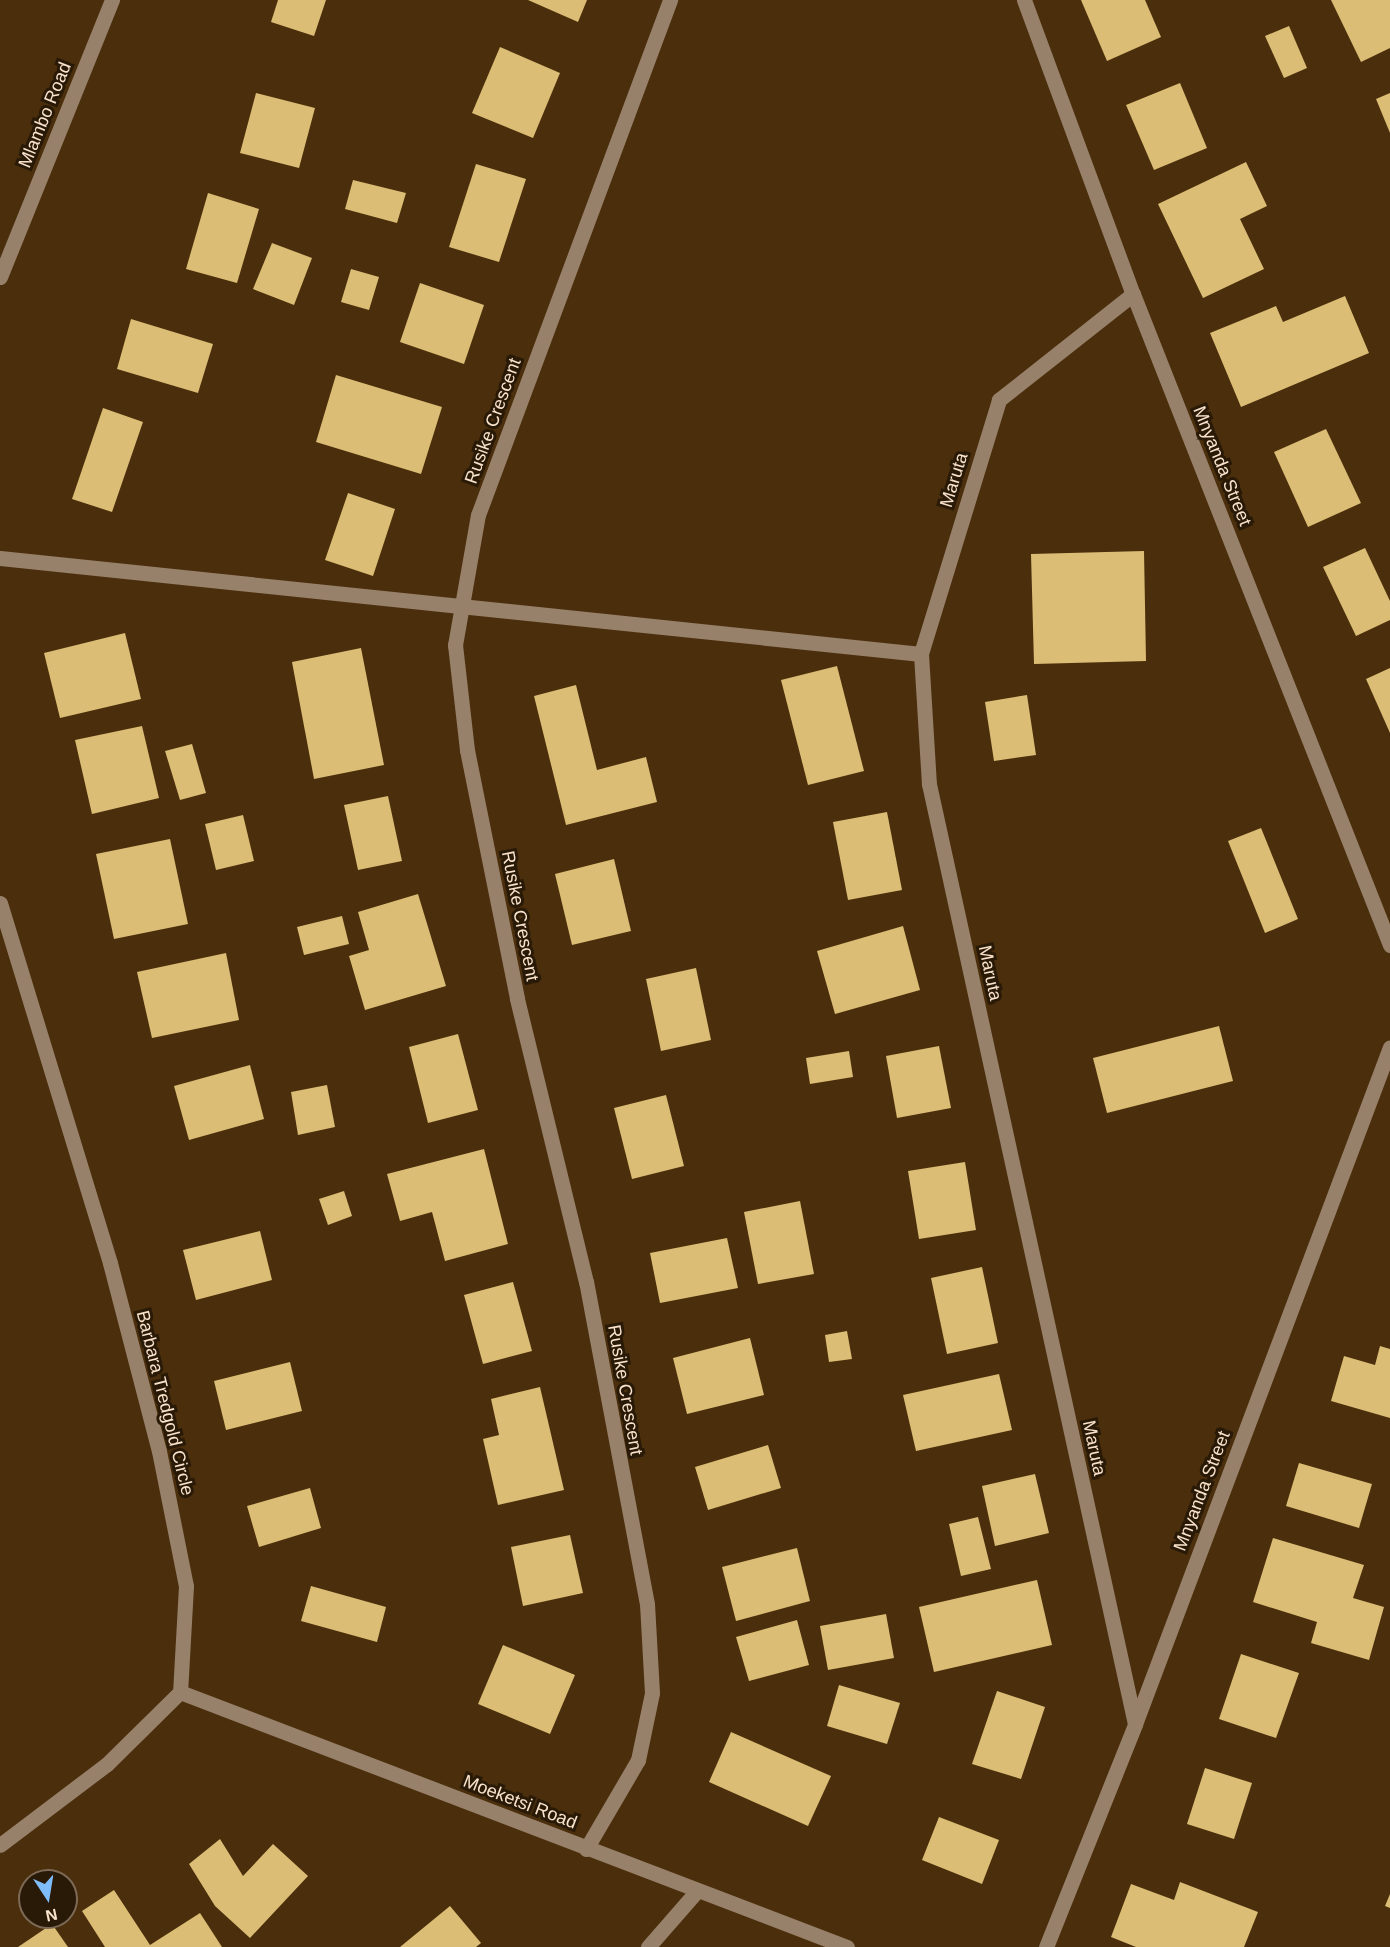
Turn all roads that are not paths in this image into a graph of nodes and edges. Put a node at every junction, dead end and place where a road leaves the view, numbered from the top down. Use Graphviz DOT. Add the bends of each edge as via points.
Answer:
graph roads {
  1 [pos="112,0"];
  2 [pos="670,0"];
  3 [pos="1024,0"];
  4 [pos="0,277"];
  5 [pos="1132,294"];
  6 [pos="0,558"];
  7 [pos="462,606"];
  8 [pos="921,654"];
  9 [pos="0,903"];
  10 [pos="1390,945"];
  11 [pos="1390,1047"];
  12 [pos="180,1692"];
  13 [pos="1135,1724"];
  14 [pos="0,1845"];
  15 [pos="586,1849"];
  16 [pos="696,1892"];
  17 [pos="648,1947"];
  18 [pos="847,1947"];
  19 [pos="1046,1947"];
  1 -- 4 [label="street, Mlambo Road"];
  2 -- 7 [label="street, Rusike Crescent" via="478,515"];
  3 -- 5 [label="street, Mnyanda Street"];
  5 -- 8 [label="street, Maruta" via="999,400"];
  5 -- 10 [label="street, Mnyanda Street"];
  6 -- 7 [label="street"];
  7 -- 8 [label="street"];
  7 -- 15 [label="street, Rusike Crescent" via="455,645 467,750 517,998 586,1282 647,1604 652,1693 638,1760"];
  8 -- 13 [label="street, Maruta" via="929,784"];
  9 -- 12 [label="street, Barbara Tredgold Circle" via="110,1263 159,1451 186,1586"];
  11 -- 13 [label="street, Mnyanda Street"];
  12 -- 14 [label="street" via="107,1764"];
  12 -- 15 [label="street, Moeketsi Road"];
  13 -- 19 [label="street, Mnyanda Street"];
  15 -- 16 [label="street, Moeketsi Road"];
  16 -- 17 [label="street"];
  16 -- 18 [label="street, Moeketsi Road"];
}
